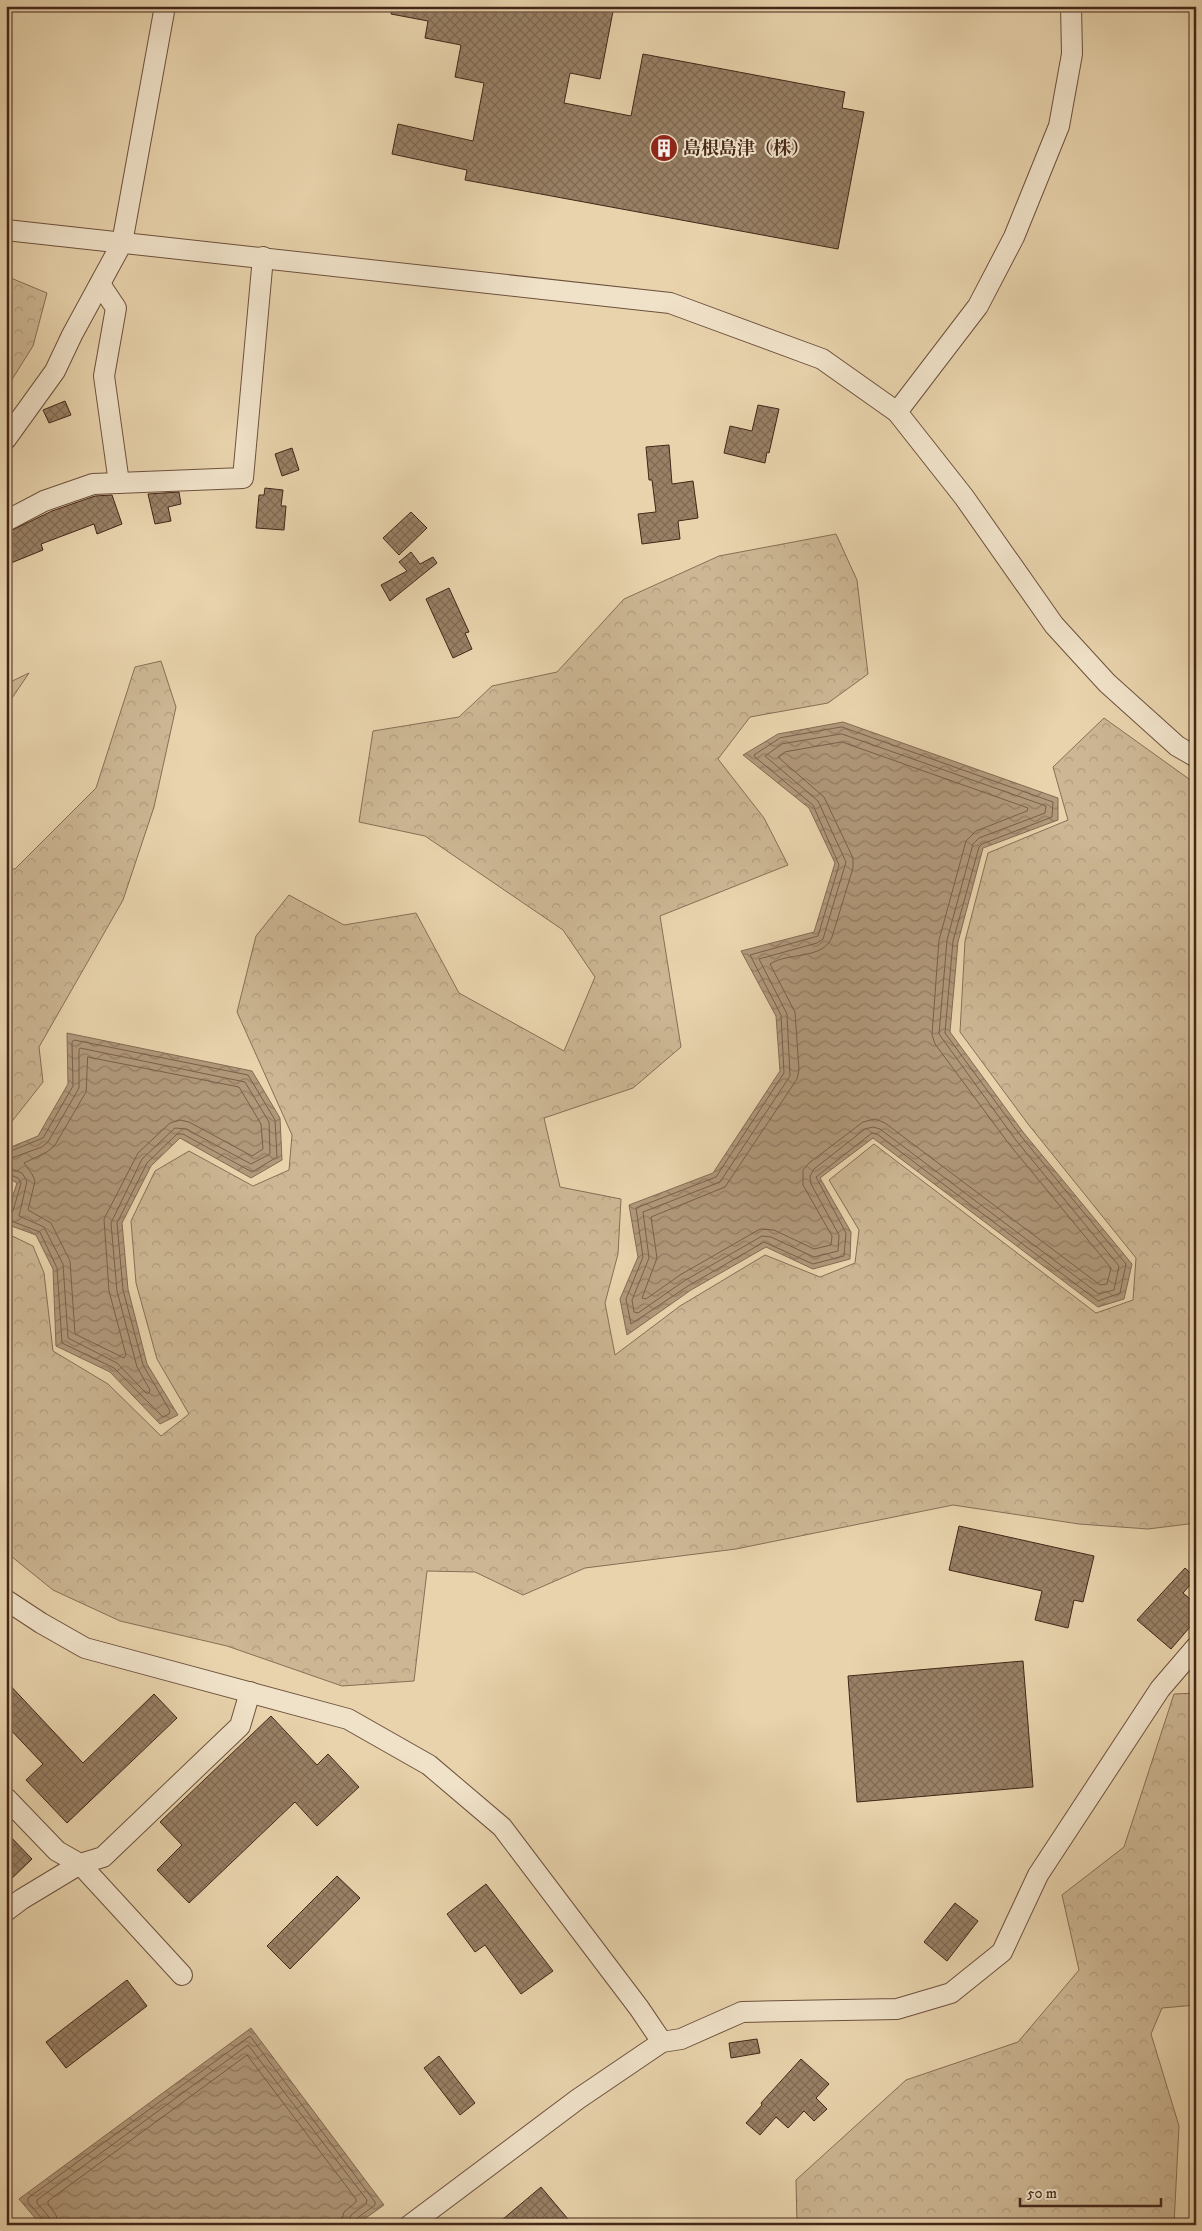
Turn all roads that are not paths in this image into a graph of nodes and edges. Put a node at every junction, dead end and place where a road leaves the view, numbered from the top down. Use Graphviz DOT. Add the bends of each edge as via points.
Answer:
graph roads {
  1 [pos="165,6"];
  2 [pos="1071,6"];
  3 [pos="6,230"];
  4 [pos="122,243"];
  5 [pos="262,256"];
  6 [pos="100,284"];
  7 [pos="897,412"];
  8 [pos="6,439"];
  9 [pos="119,483"];
  10 [pos="6,520"];
  11 [pos="1196,756"];
  12 [pos="6,1600"];
  13 [pos="1196,1647"];
  14 [pos="250,1692"];
  15 [pos="6,1798"];
  16 [pos="80,1864"];
  17 [pos="6,1911"];
  18 [pos="182,1976"];
  19 [pos="662,2042"];
  20 [pos="410,2225"];
  1 -- 4 [label="street"];
  2 -- 7 [label="street" via="1072,54 1059,126 1014,236 978,306"];
  3 -- 4 [label="street"];
  4 -- 5 [label="street"];
  4 -- 6 [label="street"];
  5 -- 7 [label="street" via="670,303 822,359"];
  5 -- 9 [label="street" via="243,478"];
  6 -- 8 [label="street" via="55,371"];
  6 -- 9 [label="street" via="116,308 104,376"];
  7 -- 11 [label="street" via="964,497 1054,625 1107,683 1177,746"];
  9 -- 10 [label="street" via="93,484 44,501"];
  12 -- 14 [label="street" via="86,1648"];
  13 -- 19 [label="street" via="1160,1689 1038,1875 1002,1952 951,1993 897,2009 742,2012 682,2038"];
  14 -- 16 [label="street" via="240,1726 103,1857"];
  14 -- 19 [label="street" via="348,1719 429,1765 502,1827"];
  15 -- 16 [label="street" via="57,1850"];
  16 -- 17 [label="street"];
  16 -- 18 [label="street"];
  19 -- 20 [label="street" via="578,2099"];
}
